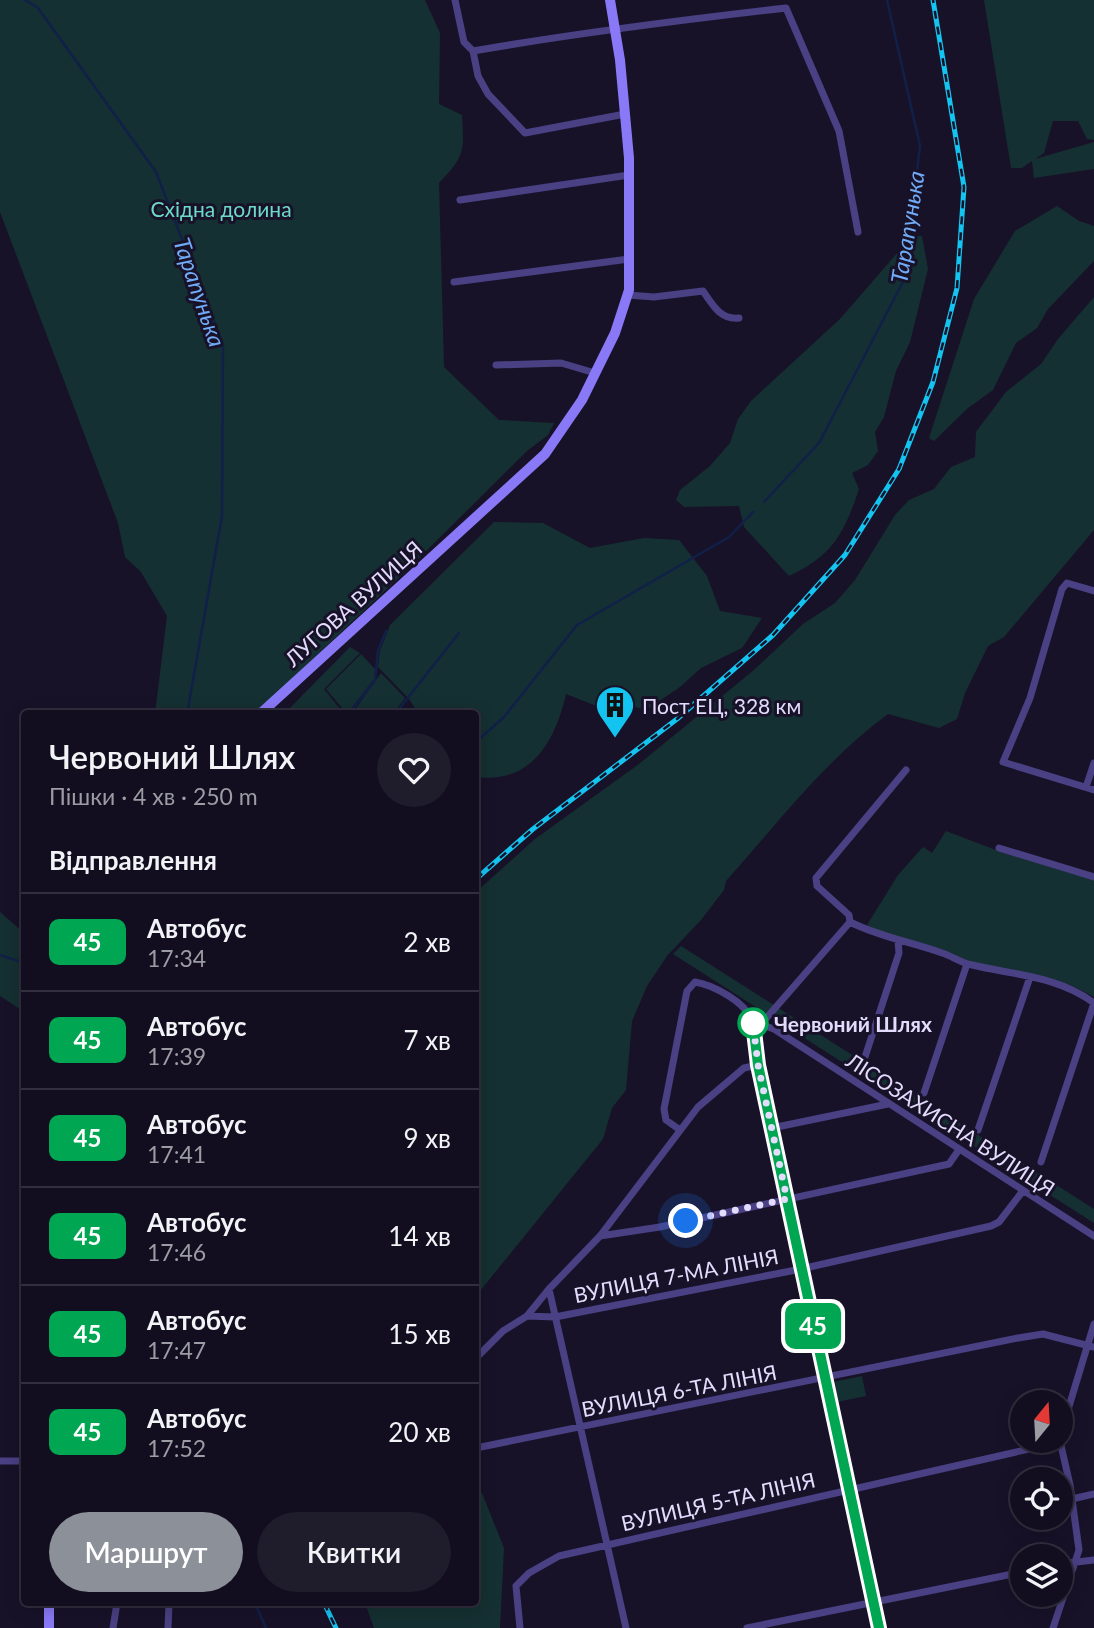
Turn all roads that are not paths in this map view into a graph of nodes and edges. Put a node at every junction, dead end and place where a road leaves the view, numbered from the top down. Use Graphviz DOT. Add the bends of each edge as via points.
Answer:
graph roads {
  1 [pos="455,0"];
  2 [pos="610,0"];
  3 [pos="755,0"];
  4 [pos="758,12"];
  5 [pos="615,27"];
  6 [pos="473,51"];
  7 [pos="625,114"];
  8 [pos="629,175"];
  9 [pos="460,200"];
  10 [pos="859,232"];
  11 [pos="629,259"];
  12 [pos="454,282"];
  13 [pos="628,295"];
  14 [pos="739,318"];
  15 [pos="496,365"];
  16 [pos="595,373"];
  17 [pos="1094,591"];
  18 [pos="264,710"];
  19 [pos="1094,763"];
  20 [pos="906,770"];
  21 [pos="1090,789"];
  22 [pos="999,848"];
  23 [pos="1094,877"];
  24 [pos="850,918"];
  25 [pos="898,942"];
  26 [pos="967,964"];
  27 [pos="1030,977"];
  28 [pos="1094,1003"];
  29 [pos="757,1023"];
  30 [pos="865,1057"];
  31 [pos="758,1065"];
  32 [pos="924,1093"];
  33 [pos="888,1104"];
  34 [pos="772,1128"];
  35 [pos="680,1130"];
  36 [pos="978,1130"];
  37 [pos="958,1151"];
  38 [pos="1041,1162"];
  39 [pos="1022,1192"];
  40 [pos="787,1199"];
  41 [pos="600,1236"];
  42 [pos="1094,1236"];
  43 [pos="801,1269"];
  44 [pos="549,1289"];
  45 [pos="527,1316"];
  46 [pos="555,1317"];
  47 [pos="1094,1324"];
  48 [pos="1091,1346"];
  49 [pos="479,1355"];
  50 [pos="825,1378"];
  51 [pos="1073,1401"];
  52 [pos="580,1427"];
  53 [pos="479,1447"];
  54 [pos="1010,1451"];
  55 [pos="0,1461"];
  56 [pos="21,1461"];
  57 [pos="850,1488"];
  58 [pos="1094,1494"];
  59 [pos="1073,1499"];
  60 [pos="1073,1506"];
  61 [pos="607,1545"];
  62 [pos="1094,1560"];
  63 [pos="1076,1561"];
  64 [pos="1073,1562"];
  65 [pos="1010,1574"];
  66 [pos="873,1601"];
  67 [pos="49,1606"];
  68 [pos="117,1606"];
  69 [pos="169,1606"];
  70 [pos="49,1628"];
  71 [pos="113,1628"];
  72 [pos="168,1628"];
  73 [pos="520,1628"];
  74 [pos="626,1628"];
  75 [pos="747,1628"];
  76 [pos="879,1628"];
  77 [pos="1053,1628"];
  1 -- 6 [label="street" via="464,42"];
  2 -- 5 [label="street, ЛУГОВА ВУЛИЦЯ"];
  3 -- 4 [label="street"];
  4 -- 5 [label="street"];
  4 -- 10 [label="street" via="786,8 839,131"];
  5 -- 6 [label="street"];
  5 -- 7 [label="street, ЛУГОВА ВУЛИЦЯ"];
  6 -- 7 [label="street" via="488,94 525,133"];
  7 -- 8 [label="street, ЛУГОВА ВУЛИЦЯ"];
  8 -- 9 [label="street"];
  8 -- 11 [label="street, ЛУГОВА ВУЛИЦЯ"];
  11 -- 12 [label="street"];
  11 -- 13 [label="street, ЛУГОВА ВУЛИЦЯ"];
  13 -- 14 [label="street" via="703,291 719,312 729,319"];
  13 -- 16 [label="street, ЛУГОВА ВУЛИЦЯ"];
  15 -- 16 [label="street" via="561,363"];
  16 -- 18 [label="street, ЛУГОВА ВУЛИЦЯ" via="545,454"];
  17 -- 21 [label="street" via="1067,583 1062,589 1030,698 1003,762"];
  19 -- 21 [label="street"];
  20 -- 24 [label="street" via="816,878 817,886"];
  22 -- 23 [label="street"];
  24 -- 25 [label="street"];
  24 -- 29 [label="street"];
  25 -- 26 [label="street"];
  25 -- 30 [label="street"];
  26 -- 27 [label="street"];
  26 -- 32 [label="street"];
  27 -- 28 [label="street" via="1069,986"];
  27 -- 36 [label="street"];
  28 -- 38 [label="street"];
  29 -- 31 [label="street"];
  29 -- 33 [label="street, ЛІСОЗАХИСНА ВУЛИЦЯ"];
  29 -- 35 [label="street, ЛІСОЗАХИСНА ВУЛИЦЯ" via="706,984 695,982 687,991 664,1109 666,1120"];
  31 -- 34 [label="street"];
  31 -- 35 [label="street" via="744,1068 698,1107"];
  33 -- 34 [label="street"];
  33 -- 37 [label="street, ЛІСОЗАХИСНА ВУЛИЦЯ"];
  34 -- 40 [label="street"];
  35 -- 41 [label="street"];
  37 -- 39 [label="street, ЛІСОЗАХИСНА ВУЛИЦЯ"];
  37 -- 40 [label="street" via="949,1164"];
  39 -- 42 [label="street, ЛІСОЗАХИСНА ВУЛИЦЯ"];
  39 -- 43 [label="street, ВУЛИЦЯ 7-МА ЛІНІЯ" via="991,1226"];
  40 -- 41 [label="street"];
  40 -- 43 [label="street"];
  41 -- 44 [label="street"];
  43 -- 46 [label="street, ВУЛИЦЯ 7-МА ЛІНІЯ"];
  43 -- 50 [label="street"];
  44 -- 45 [label="street"];
  44 -- 46 [label="street"];
  45 -- 46 [label="street, ВУЛИЦЯ 7-МА ЛІНІЯ"];
  45 -- 49 [label="street"];
  46 -- 52 [label="street"];
  47 -- 48 [label="street"];
  48 -- 50 [label="street, ВУЛИЦЯ 6-ТА ЛІНІЯ" via="1043,1334"];
  48 -- 51 [label="street"];
  50 -- 52 [label="street, ВУЛИЦЯ 6-ТА ЛІНІЯ"];
  50 -- 57 [label="street"];
  52 -- 53 [label="street, ВУЛИЦЯ 6-ТА ЛІНІЯ"];
  52 -- 61 [label="street"];
  54 -- 57 [label="street, ВУЛИЦЯ 5-ТА ЛІНІЯ"];
  55 -- 56 [label="street"];
  57 -- 61 [label="street, ВУЛИЦЯ 5-ТА ЛІНІЯ"];
  57 -- 66 [label="street"];
  58 -- 59 [label="street"];
  60 -- 63 [label="street" via="1079,1550"];
  61 -- 73 [label="street, ВУЛИЦЯ 5-ТА ЛІНІЯ" via="559,1556 529,1573 516,1587"];
  61 -- 74 [label="street"];
  62 -- 63 [label="street"];
  63 -- 64 [label="street"];
  63 -- 77 [label="street"];
  65 -- 66 [label="street"];
  66 -- 75 [label="street"];
  66 -- 76 [label="street"];
  67 -- 70 [label="street"];
  68 -- 71 [label="street"];
  69 -- 72 [label="street"];
}
